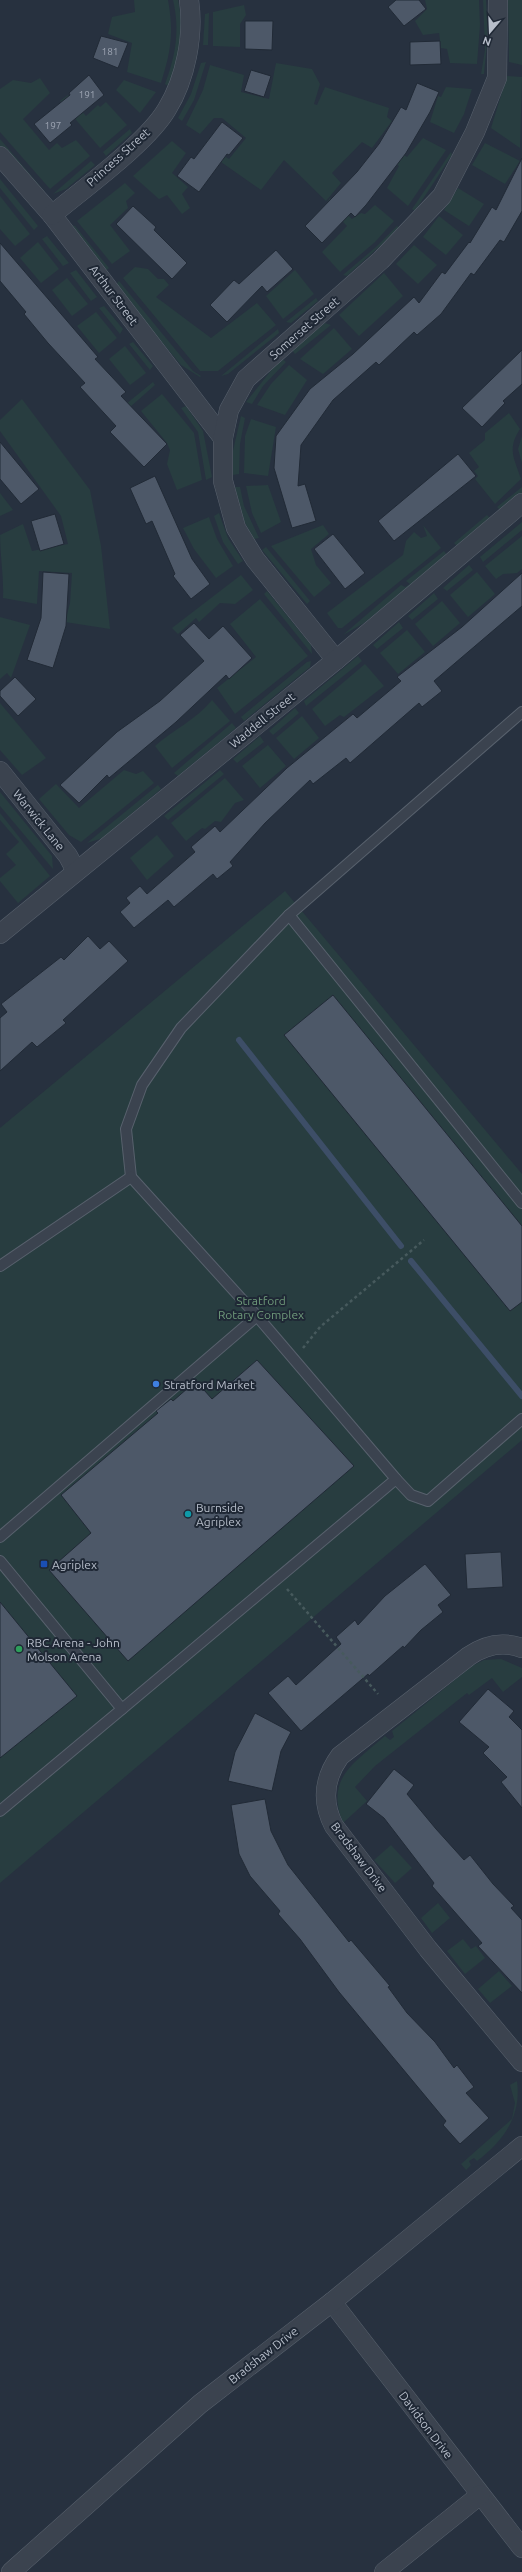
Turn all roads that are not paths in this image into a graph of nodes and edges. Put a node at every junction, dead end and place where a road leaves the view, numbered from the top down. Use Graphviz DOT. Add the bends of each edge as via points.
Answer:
graph roads {
  1 [pos="189,0"];
  2 [pos="498,0"];
  3 [pos="0,156"];
  4 [pos="52,214"];
  5 [pos="223,438"];
  6 [pos="522,502"];
  7 [pos="336,660"];
  8 [pos="522,712"];
  9 [pos="0,771"];
  10 [pos="76,871"];
  11 [pos="289,914"];
  12 [pos="0,934"];
  13 [pos="131,1177"];
  14 [pos="522,1203"];
  15 [pos="0,1266"];
  16 [pos="257,1316"];
  17 [pos="522,1419"];
  18 [pos="396,1479"];
  19 [pos="0,1537"];
  20 [pos="0,1561"];
  21 [pos="522,1648"];
  22 [pos="122,1709"];
  23 [pos="0,1811"];
  24 [pos="522,2062"];
  25 [pos="522,2146"];
  26 [pos="332,2302"];
  27 [pos="480,2495"];
  28 [pos="522,2548"];
  29 [pos="11,2572"];
  30 [pos="384,2572"];
  1 -- 4 [label="street, Princess Street" via="191,15 186,63 167,109 142,138"];
  2 -- 5 [label="street, Somerset Street" via="497,78 475,132 442,196 381,260 246,379 229,410"];
  3 -- 4 [label="street, Arthur Street"];
  4 -- 5 [label="street, Arthur Street"];
  5 -- 7 [label="street, Somerset Street" via="224,481 236,528 255,559"];
  6 -- 7 [label="street, Waddell Street"];
  7 -- 10 [label="street, Waddell Street"];
  8 -- 11 [label="lane"];
  9 -- 10 [label="street, Warwick Lane" via="68,856"];
  10 -- 12 [label="street, Waddell Street"];
  11 -- 13 [label="lane" via="181,1028 142,1085 126,1129"];
  11 -- 14 [label="lane"];
  13 -- 15 [label="lane"];
  13 -- 16 [label="lane"];
  16 -- 18 [label="lane"];
  16 -- 19 [label="lane"];
  17 -- 18 [label="lane" via="428,1501 411,1495"];
  18 -- 22 [label="lane"];
  20 -- 22 [label="lane"];
  21 -- 24 [label="street, Bradshaw Drive" via="497,1644 482,1648 469,1656 340,1756 329,1774 325,1795 329,1816 334,1826 428,1949"];
  22 -- 23 [label="lane"];
  25 -- 26 [label="street, Bradshaw Drive"];
  26 -- 27 [label="street, Davidson Drive"];
  26 -- 29 [label="street, Bradshaw Drive" via="200,2404"];
  27 -- 28 [label="street, Davidson Drive"];
  27 -- 30 [label="street"];
}
